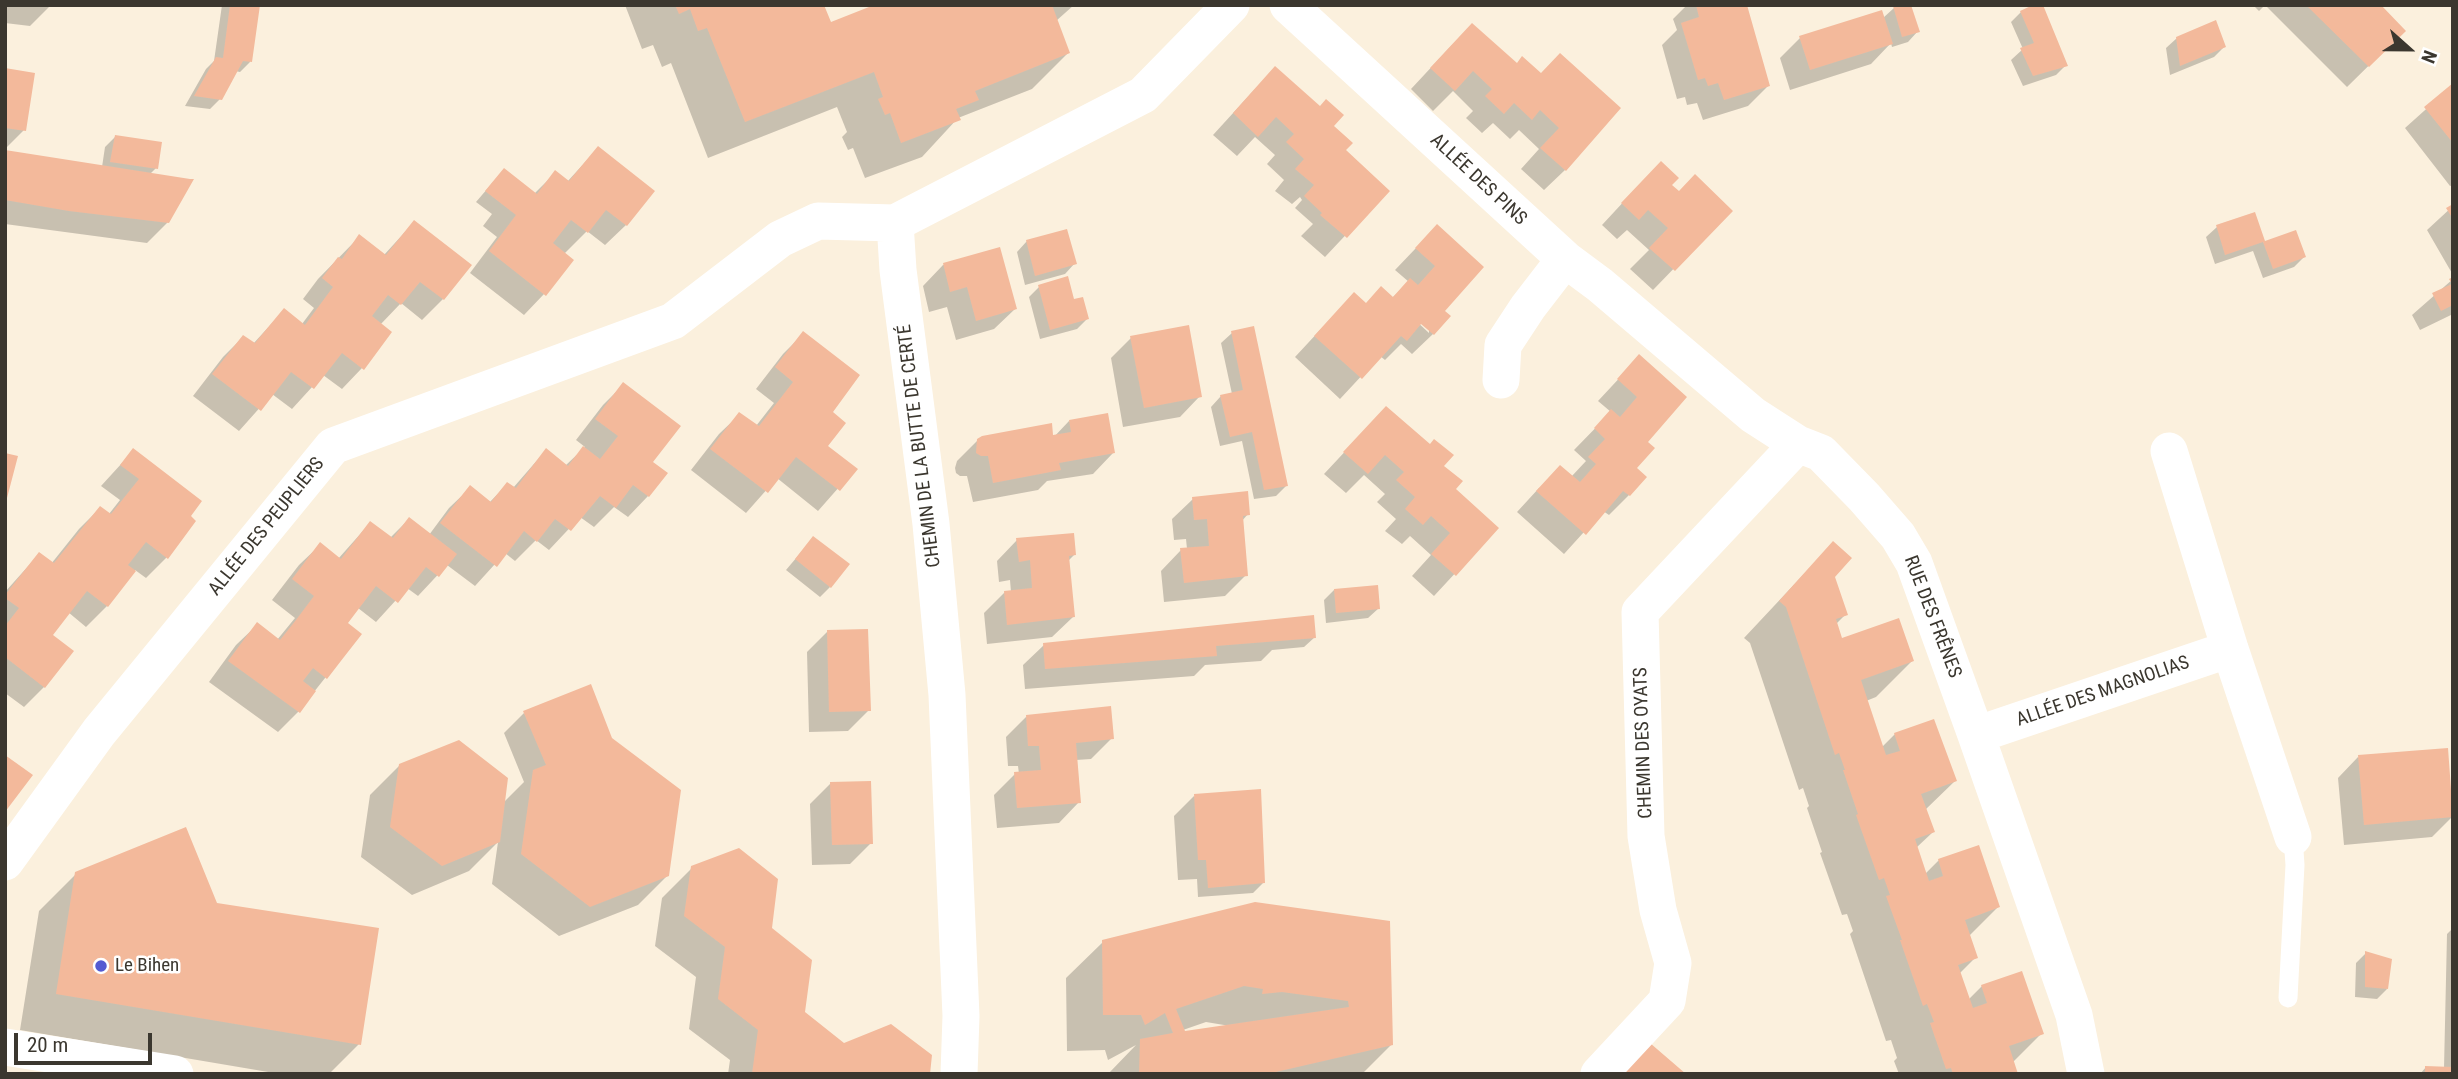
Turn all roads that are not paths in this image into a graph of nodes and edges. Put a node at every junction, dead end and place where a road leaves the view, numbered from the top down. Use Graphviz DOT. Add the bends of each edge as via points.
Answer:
graph roads {
  1 [pos="1231,5"];
  2 [pos="1288,5"];
  3 [pos="895,223"];
  4 [pos="1565,259"];
  5 [pos="1501,380"];
  6 [pos="1798,444"];
  7 [pos="2169,451"];
  8 [pos="2230,649"];
  9 [pos="1976,735"];
  10 [pos="2293,837"];
  11 [pos="5,862"];
  12 [pos="2288,998"];
  13 [pos="5,1047"];
  14 [pos="175,1074"];
  15 [pos="959,1074"];
  16 [pos="1599,1074"];
  17 [pos="2086,1074"];
  1 -- 3 [label="street" via="1143,95"];
  2 -- 4 [label="street, ALLÉE DES PINS"];
  3 -- 11 [label="street, ALLÉE DES PEUPLIERS" via="818,221 780,239 673,321 332,446 99,732"];
  3 -- 15 [label="street, CHEMIN DE LA BUTTE DE CERTÉ" via="947,695 961,1016"];
  4 -- 5 [label="street" via="1503,345"];
  4 -- 6 [label="street, RUE DES FRÊNES" via="1753,415"];
  6 -- 9 [label="street, RUE DES FRÊNES" via="1821,453 1898,536 1914,563"];
  6 -- 16 [label="street, CHEMIN DES OYATS" via="1640,612 1646,836 1658,910 1673,963 1667,1001"];
  7 -- 8 [label="street"];
  8 -- 9 [label="street, ALLÉE DES MAGNOLIAS"];
  8 -- 10 [label="street"];
  9 -- 17 [label="street, RUE DES FRÊNES" via="2074,1015"];
  10 -- 12 [label="lane"];
  13 -- 14 [label="street"];
}
